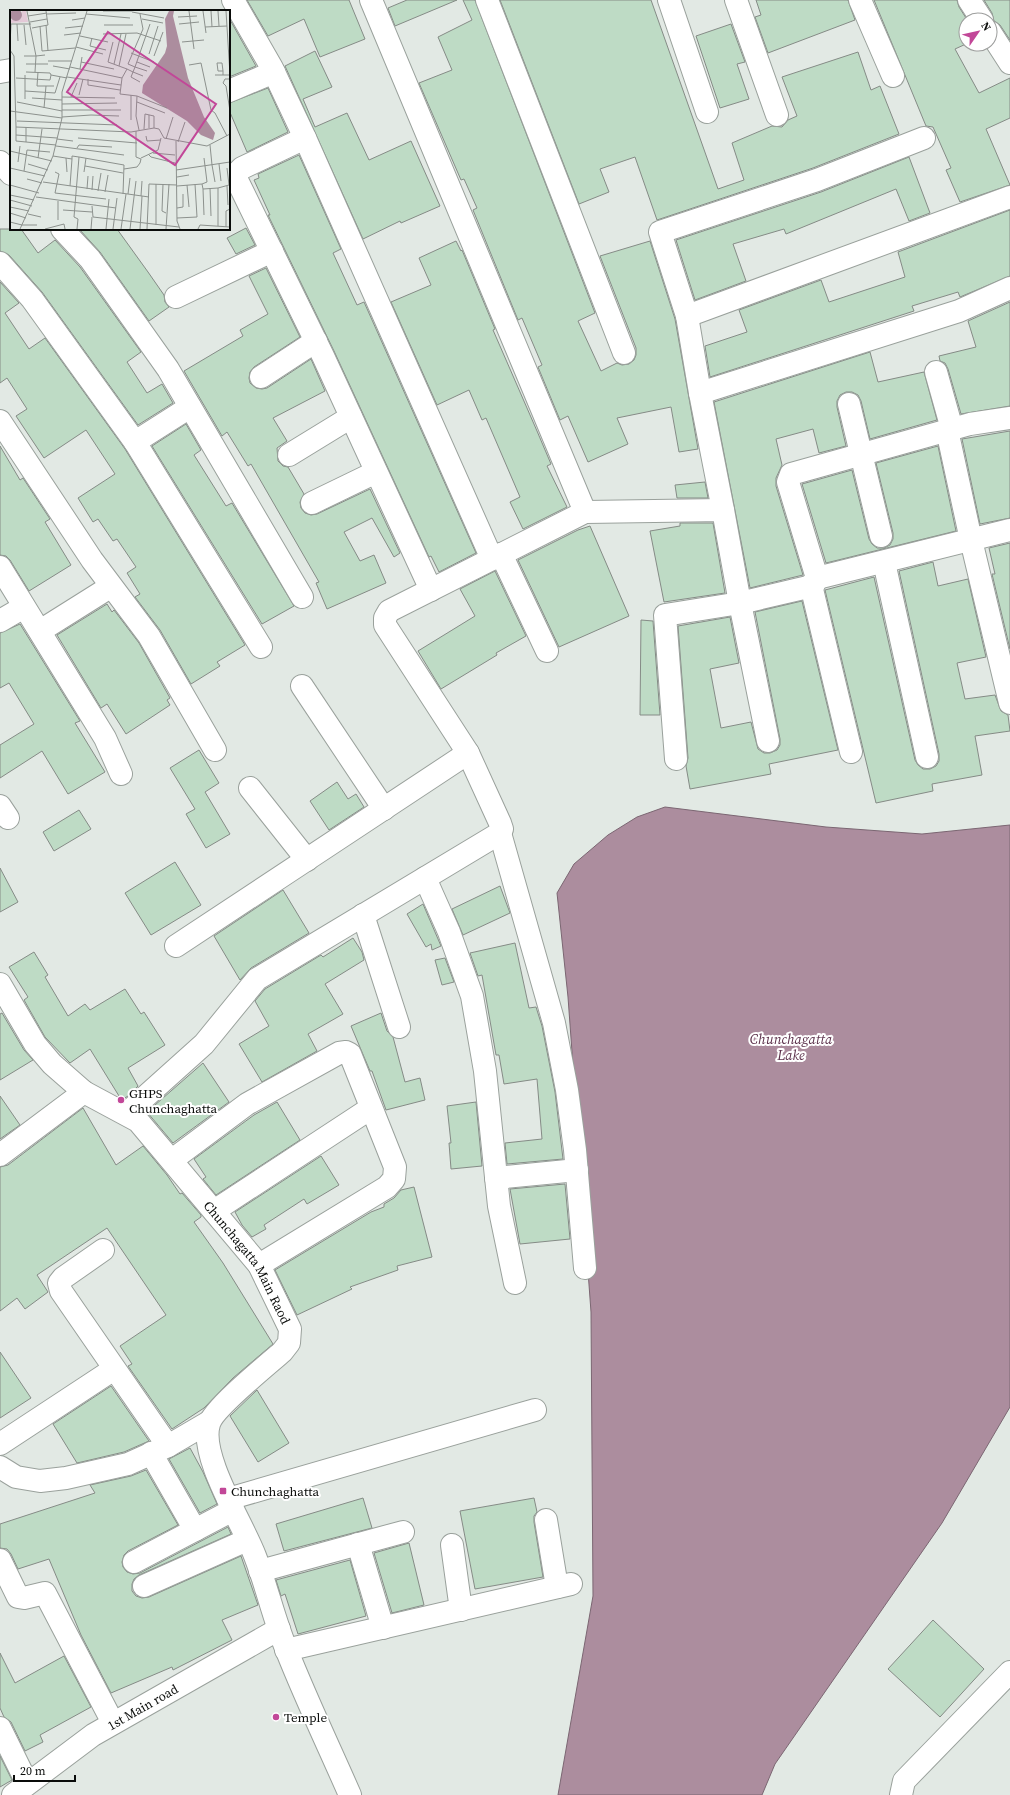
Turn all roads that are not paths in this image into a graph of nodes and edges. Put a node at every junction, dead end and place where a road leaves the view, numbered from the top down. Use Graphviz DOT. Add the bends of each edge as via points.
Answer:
graph roads {
  1 [pos="233,0"];
  2 [pos="371,0"];
  3 [pos="487,0"];
  4 [pos="668,0"];
  5 [pos="736,0"];
  6 [pos="860,0"];
  7 [pos="969,0"];
  8 [pos="977,12"];
  9 [pos="998,44"];
  10 [pos="1010,63"];
  11 [pos="10,70"];
  12 [pos="0,72"];
  13 [pos="274,72"];
  14 [pos="893,76"];
  15 [pos="230,91"];
  16 [pos="706,112"];
  17 [pos="777,115"];
  18 [pos="305,138"];
  19 [pos="924,138"];
  20 [pos="0,162"];
  21 [pos="10,173"];
  22 [pos="1010,196"];
  23 [pos="63,230"];
  24 [pos="272,251"];
  25 [pos="0,263"];
  26 [pos="1010,288"];
  27 [pos="176,297"];
  28 [pos="687,316"];
  29 [pos="316,341"];
  30 [pos="624,353"];
  31 [pos="936,372"];
  32 [pos="261,377"];
  33 [pos="700,393"];
  34 [pos="849,404"];
  35 [pos="190,407"];
  36 [pos="352,417"];
  37 [pos="1010,418"];
  38 [pos="0,421"];
  39 [pos="949,430"];
  40 [pos="135,442"];
  41 [pos="289,455"];
  42 [pos="861,455"];
  43 [pos="376,472"];
  44 [pos="312,503"];
  45 [pos="723,510"];
  46 [pos="585,512"];
  47 [pos="1010,530"];
  48 [pos="881,536"];
  49 [pos="971,540"];
  50 [pos="496,557"];
  51 [pos="884,562"];
  52 [pos="0,567"];
  53 [pos="814,582"];
  54 [pos="110,587"];
  55 [pos="431,590"];
  56 [pos="302,597"];
  57 [pos="740,603"];
  58 [pos="24,607"];
  59 [pos="0,621"];
  60 [pos="40,631"];
  61 [pos="261,647"];
  62 [pos="547,651"];
  63 [pos="302,686"];
  64 [pos="1010,703"];
  65 [pos="768,741"];
  66 [pos="215,750"];
  67 [pos="852,752"];
  68 [pos="468,753"];
  69 [pos="927,757"];
  70 [pos="676,759"];
  71 [pos="121,774"];
  72 [pos="250,788"];
  73 [pos="384,809"];
  74 [pos="500,833"];
  75 [pos="307,860"];
  76 [pos="426,878"];
  77 [pos="363,915"];
  78 [pos="176,946"];
  79 [pos="0,984"];
  80 [pos="7,1014"];
  81 [pos="399,1027"];
  82 [pos="84,1092"];
  83 [pos="371,1108"];
  84 [pos="126,1114"];
  85 [pos="0,1155"];
  86 [pos="172,1160"];
  87 [pos="577,1170"];
  88 [pos="496,1178"];
  89 [pos="214,1211"];
  90 [pos="103,1250"];
  91 [pos="259,1265"];
  92 [pos="585,1268"];
  93 [pos="515,1283"];
  94 [pos="114,1369"];
  95 [pos="535,1410"];
  96 [pos="209,1422"];
  97 [pos="0,1444"];
  98 [pos="159,1450"];
  99 [pos="0,1467"];
  100 [pos="230,1504"];
  101 [pos="546,1520"];
  102 [pos="195,1530"];
  103 [pos="403,1532"];
  104 [pos="247,1540"];
  105 [pos="358,1544"];
  106 [pos="452,1545"];
  107 [pos="0,1560"];
  108 [pos="134,1562"];
  109 [pos="260,1571"];
  110 [pos="144,1586"];
  111 [pos="461,1610"];
  112 [pos="383,1628"];
  113 [pos="279,1629"];
  114 [pos="286,1650"];
  115 [pos="1010,1672"];
  116 [pos="113,1723"];
  117 [pos="1,1733"];
  118 [pos="20,1789"];
  119 [pos="350,1795"];
  120 [pos="901,1795"];
  1 -- 13 [label="street"];
  2 -- 46 [label="street"];
  3 -- 30 [label="street"];
  4 -- 16 [label="street"];
  5 -- 17 [label="street"];
  6 -- 14 [label="street"];
  7 -- 8 [label="street"];
  9 -- 10 [label="street"];
  11 -- 12 [label="street"];
  13 -- 15 [label="street"];
  13 -- 18 [label="street"];
  18 -- 24 [label="street" via="238,172 236,178"];
  18 -- 50 [label="street"];
  19 -- 28 [label="street" via="817,180 660,232"];
  20 -- 21 [label="street"];
  22 -- 28 [label="street"];
  23 -- 35 [label="street" via="90,259 168,370"];
  24 -- 27 [label="street"];
  24 -- 29 [label="street"];
  25 -- 40 [label="street" via="32,299"];
  26 -- 33 [label="street" via="959,311"];
  28 -- 33 [label="street"];
  29 -- 32 [label="street"];
  29 -- 36 [label="street"];
  31 -- 39 [label="street"];
  33 -- 45 [label="street"];
  34 -- 42 [label="street"];
  35 -- 40 [label="street"];
  35 -- 56 [label="street"];
  36 -- 41 [label="street"];
  36 -- 43 [label="street"];
  37 -- 39 [label="street"];
  38 -- 54 [label="street"];
  39 -- 42 [label="street"];
  39 -- 49 [label="street"];
  40 -- 61 [label="street"];
  42 -- 48 [label="street"];
  42 -- 53 [label="street" via="791,474 789,477 788,482"];
  43 -- 44 [label="street"];
  43 -- 55 [label="street"];
  45 -- 46 [label="street"];
  45 -- 57 [label="street"];
  46 -- 50 [label="street"];
  47 -- 49 [label="street"];
  49 -- 51 [label="street"];
  49 -- 64 [label="street"];
  50 -- 55 [label="street"];
  50 -- 62 [label="street"];
  51 -- 53 [label="street"];
  51 -- 69 [label="street"];
  52 -- 58 [label="street"];
  53 -- 57 [label="street"];
  53 -- 67 [label="street"];
  54 -- 60 [label="street"];
  54 -- 66 [label="street" via="148,636"];
  55 -- 68 [label="street" via="389,611 385,625"];
  57 -- 65 [label="street"];
  57 -- 70 [label="street" via="665,615"];
  58 -- 59 [label="street"];
  58 -- 60 [label="street"];
  60 -- 71 [label="street" via="105,738"];
  63 -- 73 [label="street"];
  68 -- 73 [label="street"];
  68 -- 74 [label="street" via="502,828"];
  72 -- 75 [label="street"];
  73 -- 75 [label="street"];
  74 -- 76 [label="street"];
  74 -- 87 [label="street" via="554,1023 567,1090"];
  75 -- 78 [label="street"];
  76 -- 77 [label="street"];
  76 -- 88 [label="street" via="472,996 485,1071"];
  77 -- 81 [label="street"];
  77 -- 84 [label="street" via="257,979 204,1044"];
  79 -- 80 [label="street, Chunchagatta Main Raod"];
  80 -- 82 [label="street, Chunchagatta Main Raod" via="52,1064"];
  82 -- 84 [label="street, Chunchagatta Main Raod"];
  82 -- 85 [label="street"];
  83 -- 86 [label="street" via="350,1054 346,1052 247,1104"];
  83 -- 89 [label="street"];
  83 -- 91 [label="street" via="395,1167 394,1179 387,1187"];
  84 -- 86 [label="street, Chunchagatta Main Raod" via="138,1121"];
  86 -- 89 [label="street, Chunchagatta Main Raod"];
  87 -- 88 [label="street"];
  87 -- 92 [label="street"];
  88 -- 93 [label="street" via="499,1206"];
  89 -- 91 [label="street, Chunchagatta Main Raod"];
  90 -- 94 [label="street" via="59,1283 61,1291"];
  91 -- 96 [label="street, Chunchagatta Main Raod" via="290,1330 289,1343 228,1400"];
  94 -- 97 [label="street"];
  94 -- 98 [label="street"];
  95 -- 100 [label="street"];
  96 -- 98 [label="street, Chunchagatta Main Raod"];
  96 -- 100 [label="street" via="207,1434 213,1463"];
  98 -- 99 [label="street, Chunchagatta Main Raod" via="128,1464 40,1481 16,1476"];
  98 -- 102 [label="street"];
  100 -- 102 [label="street"];
  100 -- 104 [label="street"];
  101 -- 111 [label="street" via="564,1586"];
  102 -- 108 [label="street"];
  103 -- 105 [label="street"];
  104 -- 109 [label="street"];
  104 -- 110 [label="street"];
  105 -- 109 [label="street"];
  105 -- 112 [label="street"];
  106 -- 111 [label="street"];
  107 -- 116 [label="street" via="18,1597 45,1593"];
  109 -- 113 [label="street"];
  111 -- 112 [label="street"];
  112 -- 114 [label="street"];
  113 -- 114 [label="street"];
  113 -- 116 [label="street, 1st Main road"];
  114 -- 119 [label="street"];
  115 -- 120 [label="street" via="904,1781"];
  116 -- 118 [label="street, 1st Main road"];
  117 -- 118 [label="street"];
}
